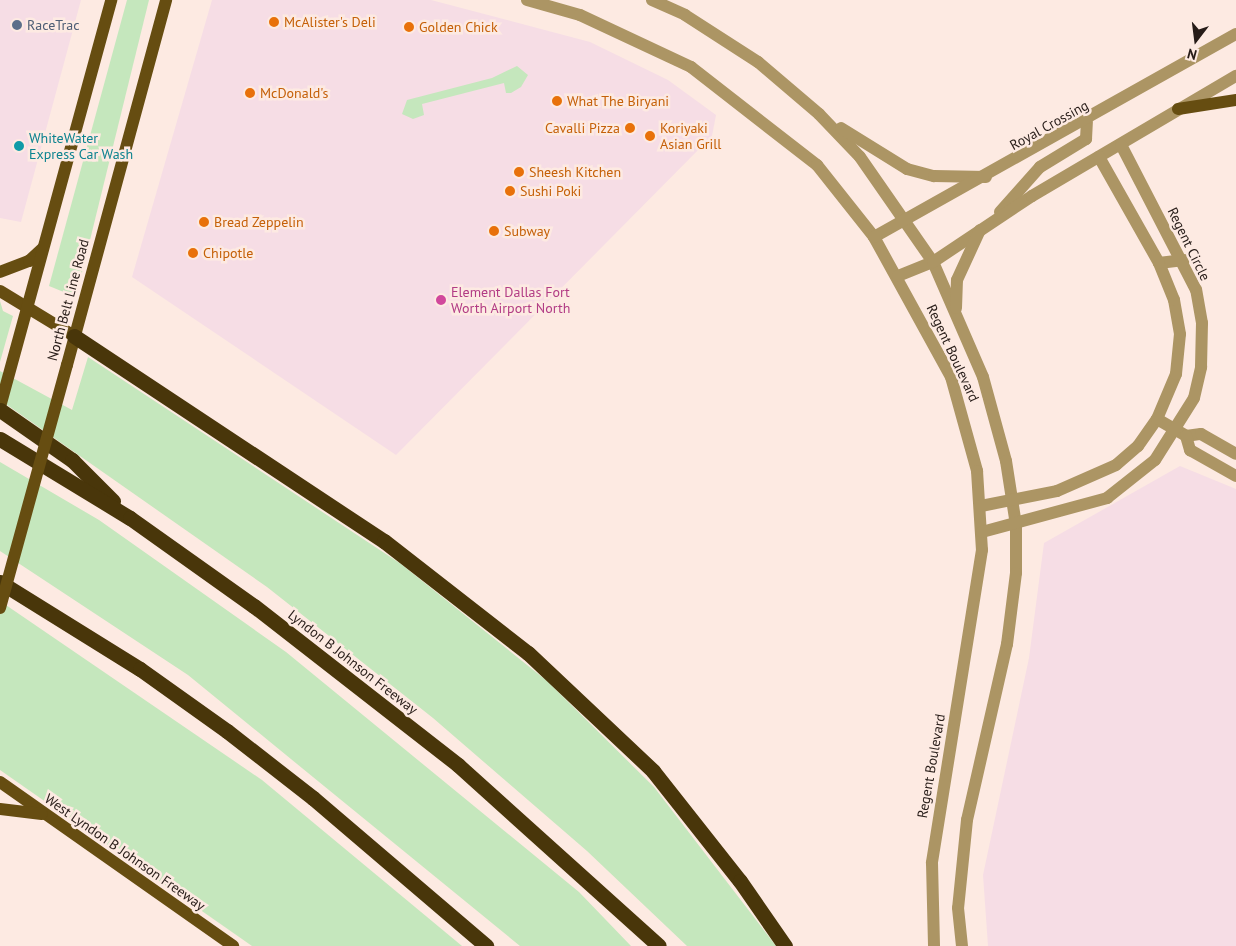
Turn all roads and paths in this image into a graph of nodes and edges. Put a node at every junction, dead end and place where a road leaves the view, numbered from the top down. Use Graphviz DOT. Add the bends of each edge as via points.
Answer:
graph roads {
  1 [pos="111,0"];
  2 [pos="529,0"];
  3 [pos="652,0"];
  4 [pos="166,2"];
  5 [pos="1236,34"];
  6 [pos="1236,76"];
  7 [pos="1236,100"];
  8 [pos="1178,109"];
  9 [pos="819,114"];
  10 [pos="1087,122"];
  11 [pos="1121,145"];
  12 [pos="1098,157"];
  13 [pos="986,177"];
  14 [pos="907,221"];
  15 [pos="987,225"];
  16 [pos="874,237"];
  17 [pos="43,248"];
  18 [pos="1184,260"];
  19 [pos="932,262"];
  20 [pos="1159,263"];
  21 [pos="0,272"];
  22 [pos="898,276"];
  23 [pos="0,291"];
  24 [pos="27,307"];
  25 [pos="956,313"];
  26 [pos="74,336"];
  27 [pos="0,409"];
  28 [pos="1158,418"];
  29 [pos="1182,433"];
  30 [pos="0,439"];
  31 [pos="1236,454"];
  32 [pos="1236,476"];
  33 [pos="1012,501"];
  34 [pos="981,506"];
  35 [pos="130,518"];
  36 [pos="1016,525"];
  37 [pos="982,532"];
  38 [pos="0,582"];
  39 [pos="0,608"];
  40 [pos="0,782"];
  41 [pos="0,809"];
  42 [pos="46,815"];
  43 [pos="233,946"];
  44 [pos="486,946"];
  45 [pos="659,946"];
  46 [pos="785,946"];
  47 [pos="934,946"];
  48 [pos="962,946"];
  1 -- 17 [label="main road"];
  2 -- 16 [label="street, Regent Boulevard" via="642,40 706,77 828,175"];
  3 -- 9 [label="street, Regent Boulevard" via="685,15 758,62"];
  4 -- 26 [label="main road, North Belt Line Road"];
  5 -- 10 [label="street, Royal Crossing"];
  6 -- 8 [label="street"];
  7 -- 8 [label="main road"];
  8 -- 11 [label="street"];
  9 -- 13 [label="street" via="907,169 934,176"];
  9 -- 14 [label="street, Regent Boulevard" via="860,157"];
  10 -- 13 [label="street, Royal Crossing"];
  10 -- 15 [label="street" via="1086,138 1040,167"];
  11 -- 12 [label="street"];
  11 -- 18 [label="street, Regent Circle"];
  12 -- 15 [label="street"];
  12 -- 20 [label="street"];
  13 -- 14 [label="street, Royal Crossing"];
  14 -- 16 [label="street, Royal Crossing"];
  14 -- 19 [label="street, Regent Boulevard"];
  15 -- 19 [label="street"];
  15 -- 25 [label="street" via="957,280"];
  16 -- 22 [label="street, Regent Boulevard"];
  17 -- 21 [label="main road" via="29,261"];
  17 -- 24 [label="main road"];
  18 -- 20 [label="street"];
  18 -- 29 [label="street, Regent Circle" via="1202,323 1201,367"];
  19 -- 22 [label="street"];
  19 -- 25 [label="street, Regent Boulevard"];
  20 -- 28 [label="street" via="1174,300 1180,334 1176,374"];
  22 -- 34 [label="street, Regent Boulevard" via="951,377 964,412"];
  23 -- 24 [label="main road"];
  24 -- 26 [label="main road"];
  24 -- 27 [label="main road"];
  25 -- 33 [label="street, Regent Boulevard" via="995,414"];
  26 -- 39 [label="main road, North Belt Line Road, bridge"];
  26 -- 46 [label="highway" via="384,541 528,653 653,771 740,881"];
  27 -- 35 [label="highway" via="72,460"];
  28 -- 29 [label="street"];
  28 -- 33 [label="street" via="1138,446 1096,477"];
  29 -- 31 [label="street" via="1201,434"];
  29 -- 32 [label="street" via="1190,450"];
  29 -- 36 [label="street, Regent Circle" via="1156,460 1107,498"];
  30 -- 35 [label="highway, Lyndon B Johnson Freeway"];
  33 -- 34 [label="street"];
  33 -- 36 [label="street, Regent Boulevard"];
  34 -- 37 [label="street, Regent Boulevard"];
  35 -- 45 [label="highway, Lyndon B Johnson Freeway" via="254,606 458,765"];
  36 -- 37 [label="street, Regent Circle"];
  36 -- 48 [label="street, Regent Boulevard" via="1016,574 1007,644 960,868"];
  37 -- 47 [label="street, Regent Boulevard" via="980,579 932,863"];
  38 -- 44 [label="highway" via="140,669 227,731 314,798"];
  40 -- 42 [label="main road, West Lyndon B Johnson Freeway"];
  41 -- 42 [label="main road"];
  42 -- 43 [label="main road, West Lyndon B Johnson Freeway"];
}
